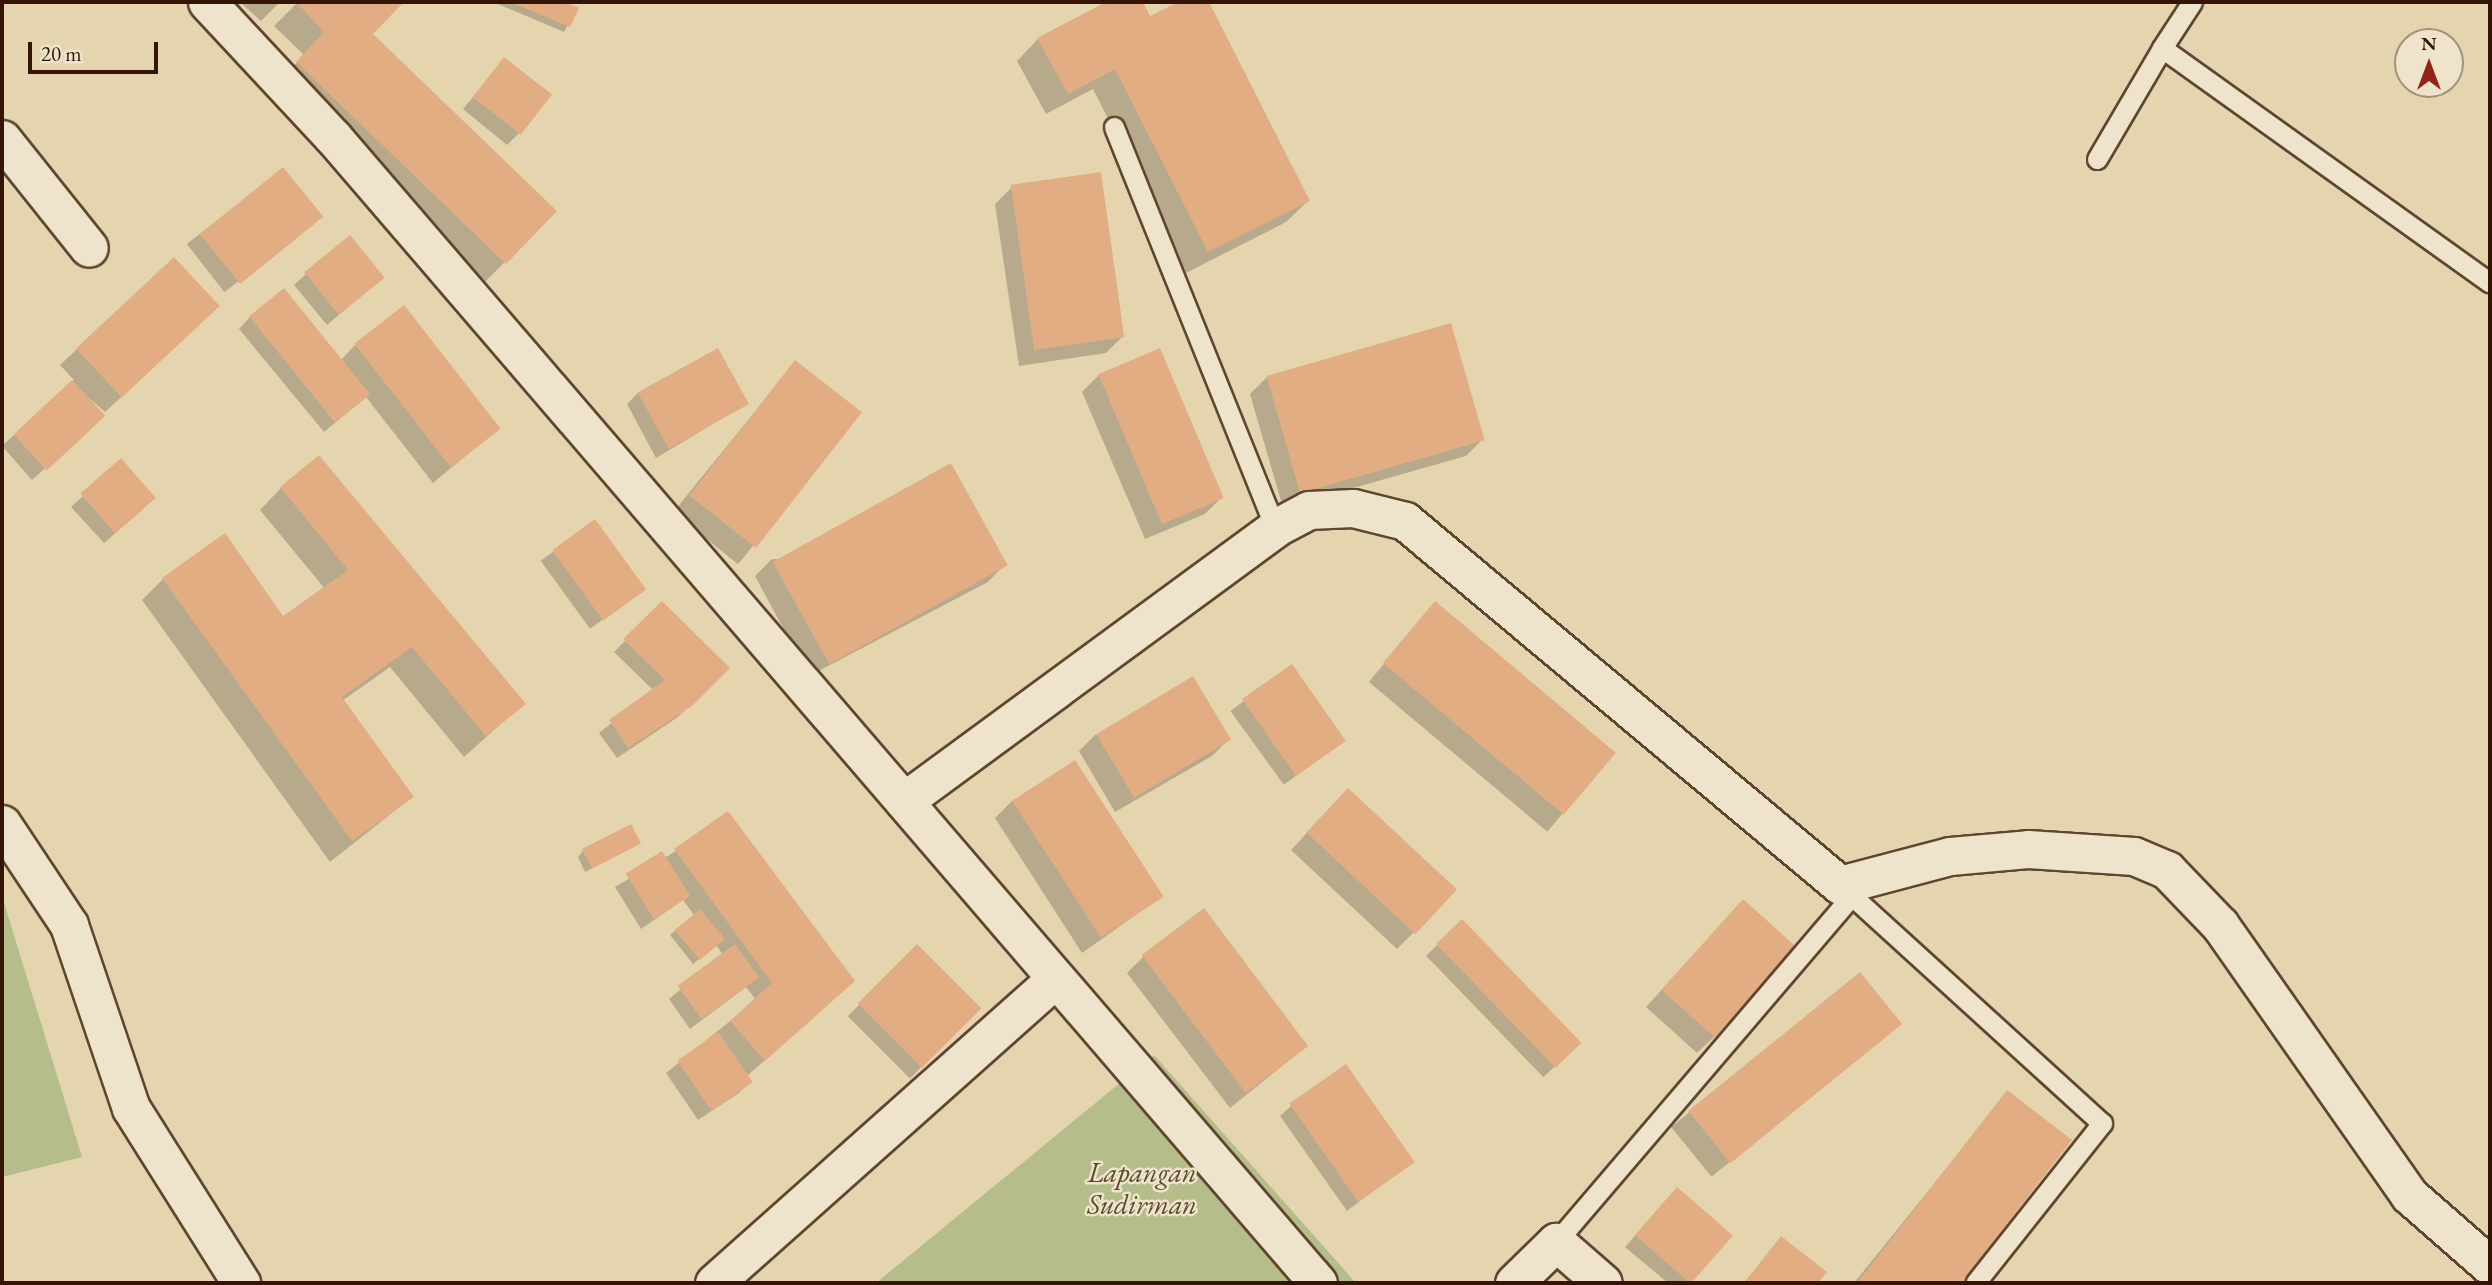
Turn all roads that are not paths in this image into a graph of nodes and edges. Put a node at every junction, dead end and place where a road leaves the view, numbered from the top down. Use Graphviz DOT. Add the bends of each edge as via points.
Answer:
graph roads {
  1 [pos="207,2"];
  2 [pos="2192,2"];
  3 [pos="2162,48"];
  4 [pos="1114,127"];
  5 [pos="2,139"];
  6 [pos="2097,159"];
  7 [pos="89,248"];
  8 [pos="2490,283"];
  9 [pos="1275,528"];
  10 [pos="904,802"];
  11 [pos="2,824"];
  12 [pos="1846,890"];
  13 [pos="1055,979"];
  14 [pos="1556,1242"];
  15 [pos="2490,1266"];
  16 [pos="241,1283"];
  17 [pos="714,1283"];
  18 [pos="1318,1283"];
  19 [pos="1514,1283"];
  20 [pos="1603,1283"];
  21 [pos="1975,1283"];
  1 -- 10 [label="street" via="333,137"];
  2 -- 3 [label="lane"];
  3 -- 6 [label="lane"];
  3 -- 8 [label="lane"];
  4 -- 9 [label="lane"];
  5 -- 7 [label="street"];
  9 -- 10 [label="street"];
  9 -- 12 [label="street" via="1309,510 1353,508 1405,520"];
  10 -- 13 [label="street"];
  11 -- 16 [label="street" via="69,925 131,1108"];
  12 -- 14 [label="lane"];
  12 -- 15 [label="street" via="1950,856 2028,849 2134,856 2167,870 2220,925 2410,1195"];
  12 -- 21 [label="lane" via="2102,1123"];
  13 -- 17 [label="street"];
  13 -- 18 [label="street"];
  14 -- 19 [label="street"];
  14 -- 20 [label="street"];
}
